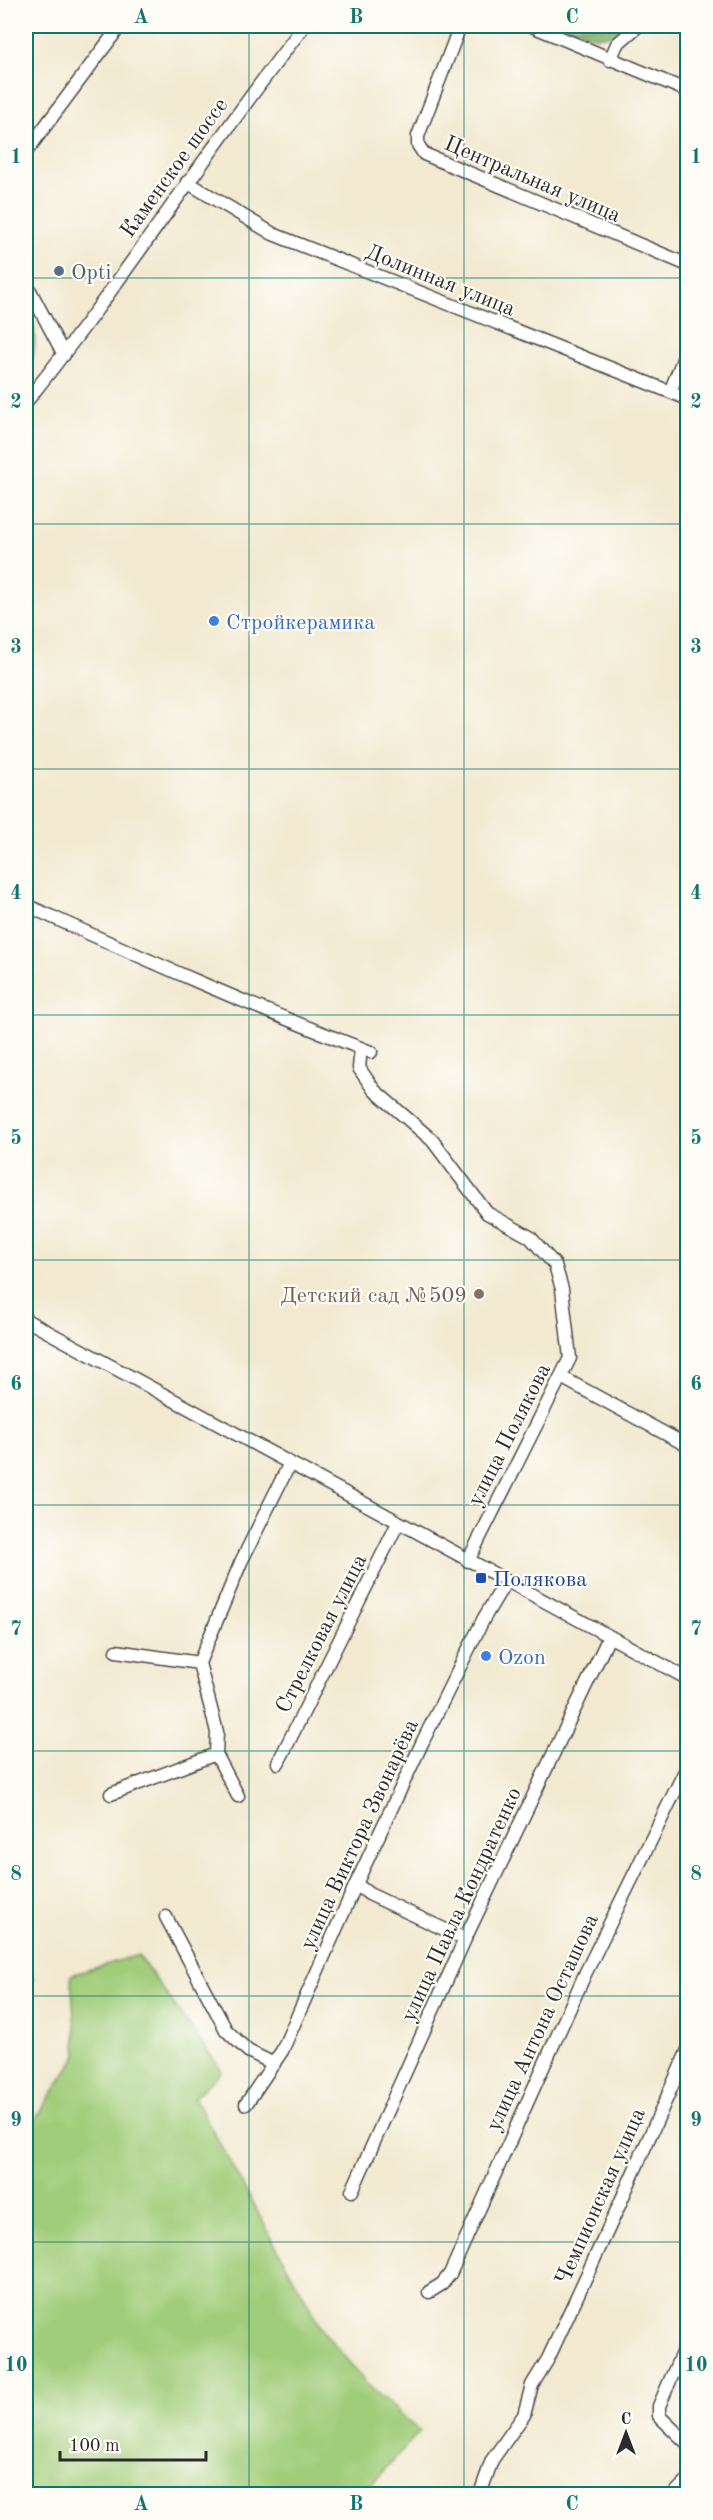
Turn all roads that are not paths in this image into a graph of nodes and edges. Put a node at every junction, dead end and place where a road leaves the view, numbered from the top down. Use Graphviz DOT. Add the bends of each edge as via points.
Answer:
graph roads {
  1 [pos="120,26"];
  2 [pos="304,26"];
  3 [pos="460,26"];
  4 [pos="532,26"];
  5 [pos="638,26"];
  6 [pos="610,60"];
  7 [pos="687,91"];
  8 [pos="26,152"];
  9 [pos="188,182"];
  10 [pos="687,265"];
  11 [pos="26,283"];
  12 [pos="687,347"];
  13 [pos="64,355"];
  14 [pos="670,392"];
  15 [pos="687,399"];
  16 [pos="26,402"];
  17 [pos="26,905"];
  18 [pos="26,1320"];
  19 [pos="561,1377"];
  20 [pos="687,1446"];
  21 [pos="290,1463"];
  22 [pos="398,1523"];
  23 [pos="468,1560"];
  24 [pos="506,1581"];
  25 [pos="609,1637"];
  26 [pos="116,1652"];
  27 [pos="199,1663"];
  28 [pos="687,1679"];
  29 [pos="216,1754"];
  30 [pos="278,1763"];
  31 [pos="687,1764"];
  32 [pos="111,1794"];
  33 [pos="238,1796"];
  34 [pos="356,1884"];
  35 [pos="166,1917"];
  36 [pos="465,1939"];
  37 [pos="687,2050"];
  38 [pos="274,2064"];
  39 [pos="246,2104"];
  40 [pos="352,2191"];
  41 [pos="429,2292"];
  42 [pos="687,2339"];
  43 [pos="687,2444"];
  44 [pos="687,2480"];
  45 [pos="480,2494"];
  46 [pos="674,2494"];
  1 -- 8 [label="street"];
  2 -- 9 [label="street, Каменское шоссе"];
  3 -- 10 [label="street, Центральная улица" via="418,136 424,154"];
  4 -- 6 [label="street"];
  5 -- 6 [label="street" via="617,44"];
  6 -- 7 [label="street"];
  9 -- 13 [label="street, Каменское шоссе"];
  9 -- 14 [label="street, Долинная улица" via="273,234"];
  11 -- 13 [label="street"];
  12 -- 14 [label="street"];
  13 -- 16 [label="street, Каменское шоссе"];
  14 -- 15 [label="street, Долинная улица"];
  17 -- 19 [label="street, улица Полякова" via="170,970 366,1050 360,1068 374,1090 432,1140 487,1213 530,1237 555,1265 570,1350"];
  18 -- 21 [label="street"];
  19 -- 20 [label="street"];
  19 -- 23 [label="street, улица Полякова"];
  21 -- 22 [label="street"];
  21 -- 27 [label="street" via="241,1562"];
  22 -- 23 [label="street"];
  22 -- 30 [label="street, Стрелковая улица"];
  23 -- 24 [label="street"];
  24 -- 25 [label="street"];
  24 -- 34 [label="street, улица Виктора Звонарёва" via="479,1628"];
  25 -- 28 [label="street"];
  25 -- 36 [label="street, улица Павла Кондратенко"];
  26 -- 27 [label="street"];
  27 -- 29 [label="street" via="217,1732"];
  29 -- 32 [label="street"];
  29 -- 33 [label="street"];
  31 -- 41 [label="street, улица Антона Осташова" via="586,1972 450,2274"];
  34 -- 36 [label="street" via="369,1894"];
  34 -- 38 [label="street, улица Виктора Звонарёва"];
  35 -- 38 [label="street" via="226,2030 249,2051"];
  36 -- 40 [label="street, улица Павла Кондратенко"];
  37 -- 45 [label="street, Чемпионская улица" via="548,2359 532,2385 524,2415 492,2460"];
  38 -- 39 [label="street, улица Виктора Звонарёва"];
  42 -- 43 [label="street" via="658,2406 660,2416"];
  44 -- 46 [label="street"];
}
